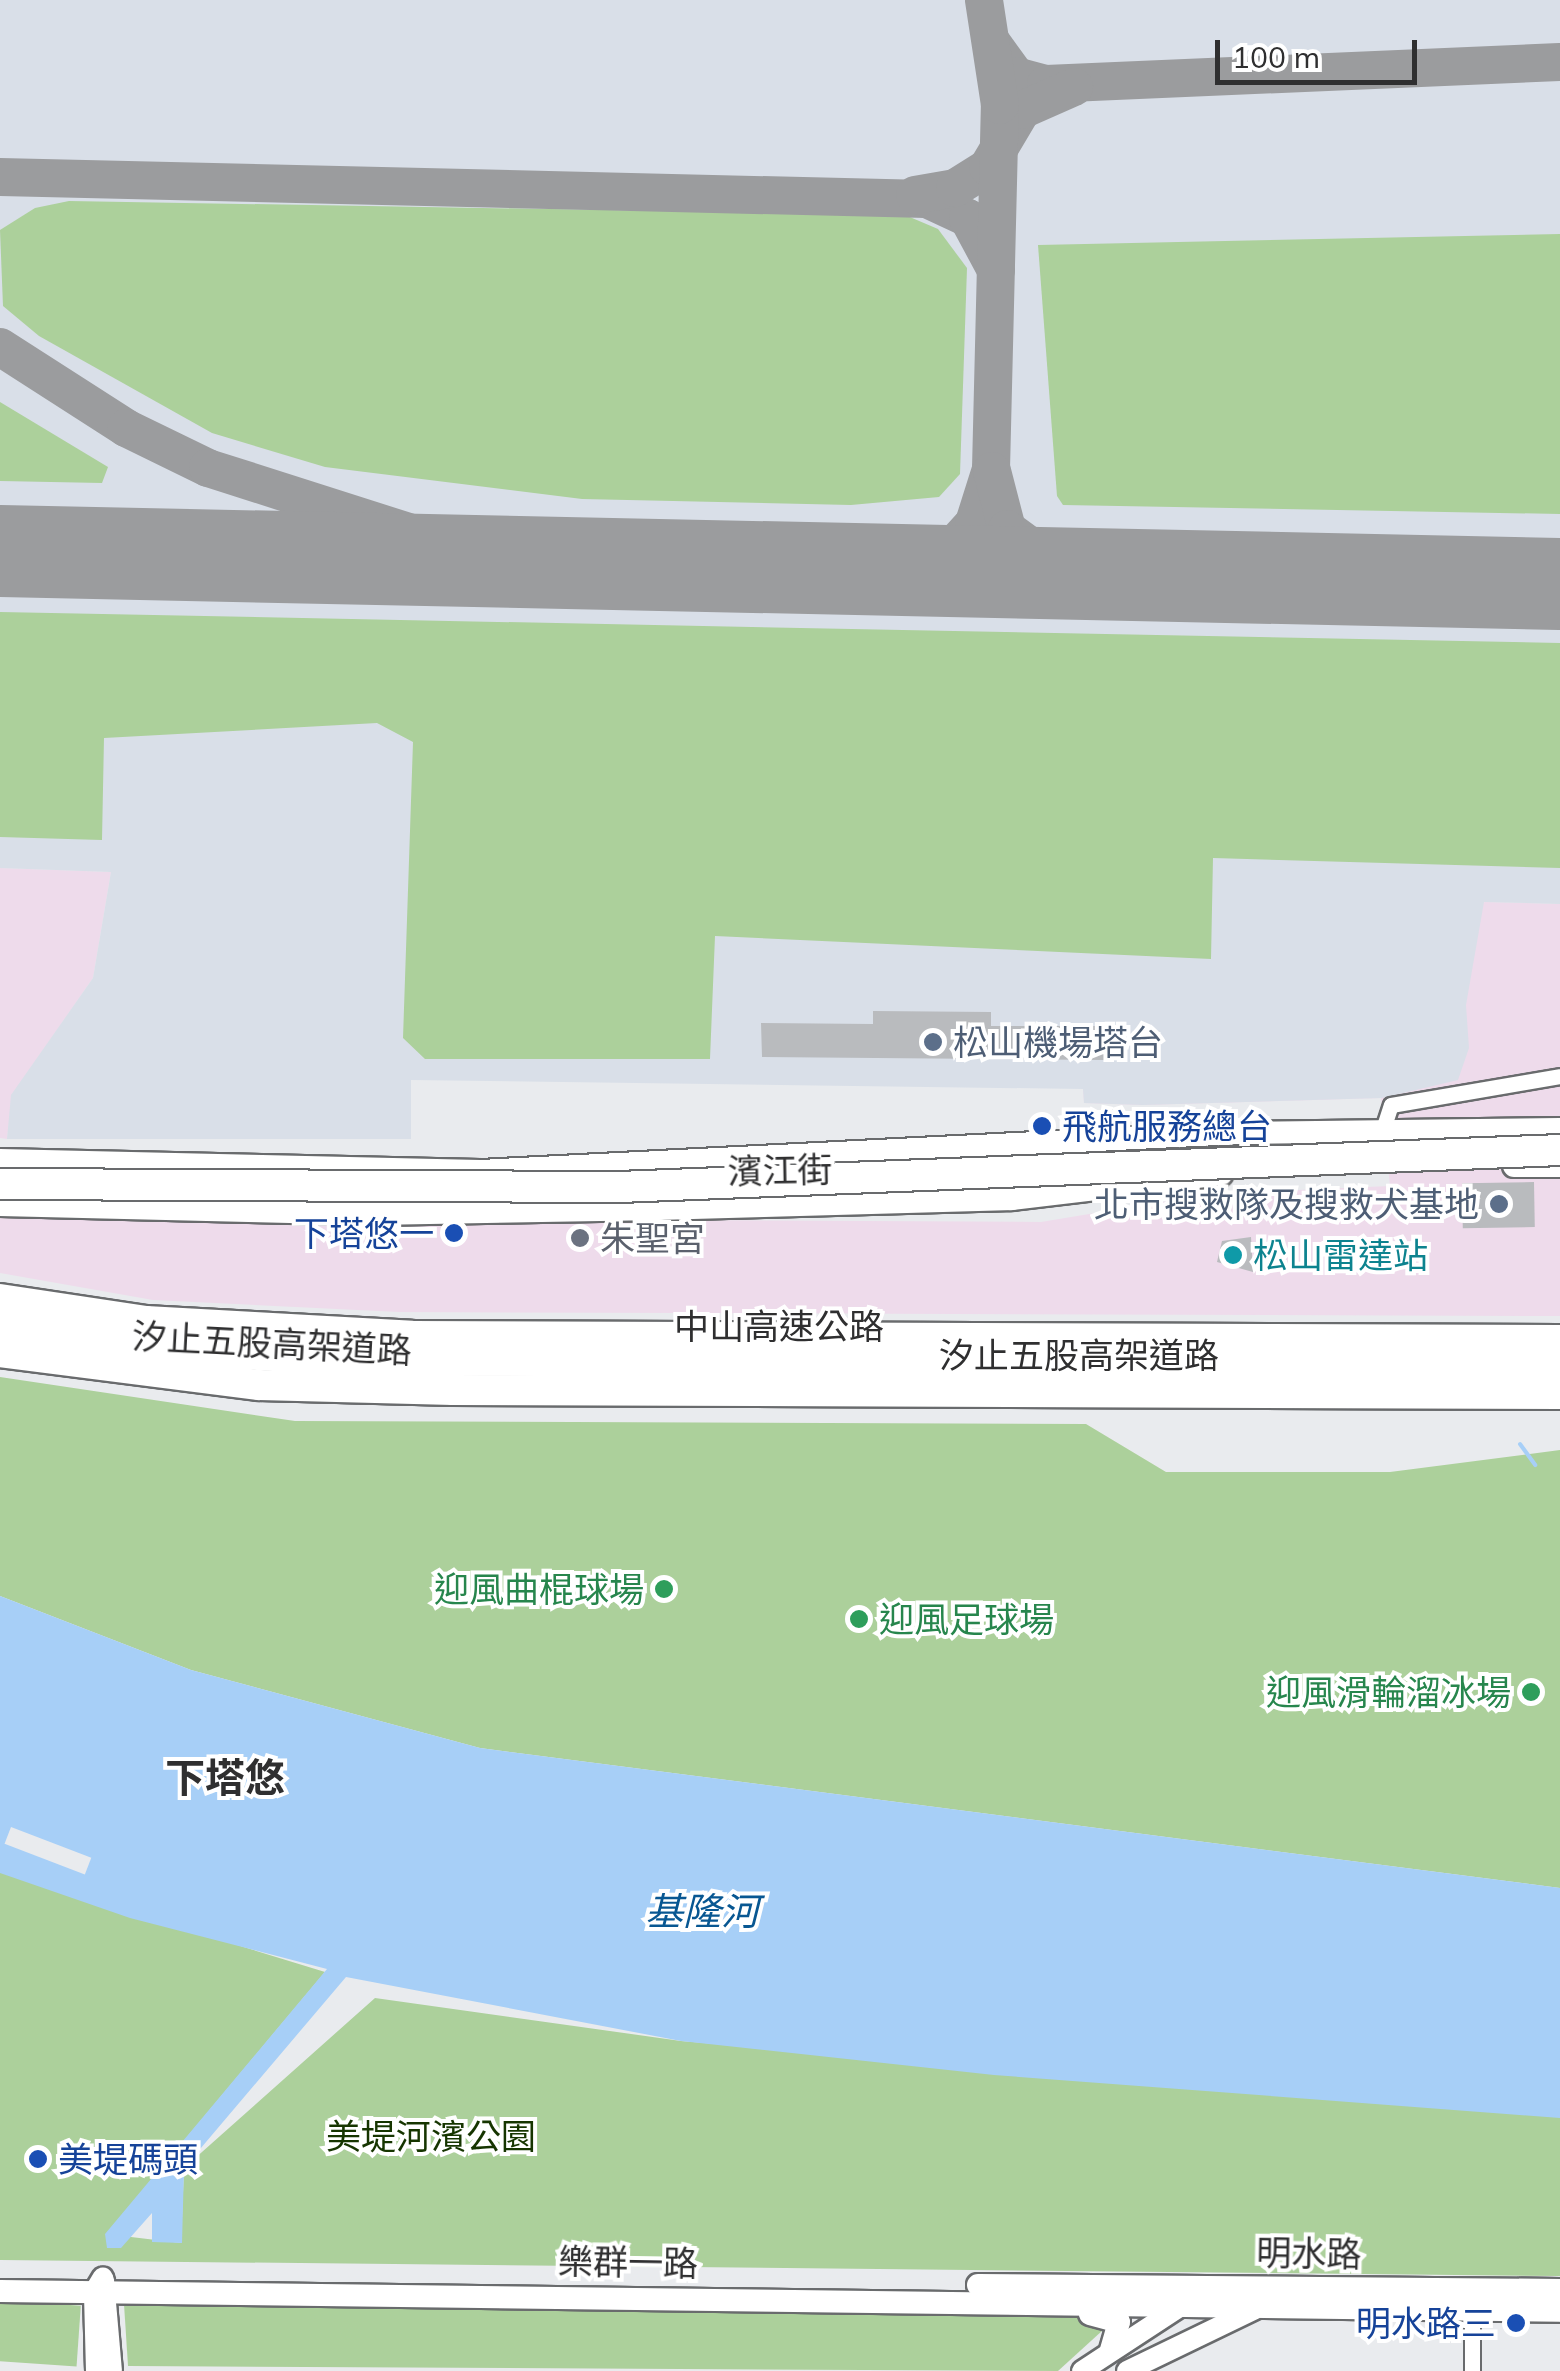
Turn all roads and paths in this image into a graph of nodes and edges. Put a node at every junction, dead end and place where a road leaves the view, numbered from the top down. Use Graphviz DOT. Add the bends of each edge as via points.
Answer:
graph roads {
  1 [pos="1560,1076"];
  2 [pos="1383,1130"];
  3 [pos="1560,1130"];
  4 [pos="1094,1140"];
  5 [pos="1560,1150"];
  6 [pos="0,1160"];
  7 [pos="1560,1166"];
  8 [pos="0,1184"];
  9 [pos="1095,1193"];
  10 [pos="0,1205"];
  11 [pos="0,1299"];
  12 [pos="0,1324"];
  13 [pos="1560,1340"];
  14 [pos="0,1352"];
  15 [pos="1560,1366"];
  16 [pos="1560,1394"];
  17 [pos="0,2276"];
  18 [pos="103,2287"];
  19 [pos="1217,2287"];
  20 [pos="1560,2290"];
  21 [pos="0,2291"];
  22 [pos="1012,2302"];
  23 [pos="1177,2307"];
  24 [pos="1255,2309"];
  25 [pos="1472,2310"];
  26 [pos="1560,2311"];
  27 [pos="1111,2350"];
  28 [pos="96,2371"];
  29 [pos="112,2371"];
  30 [pos="1082,2371"];
  31 [pos="1127,2371"];
  32 [pos="1472,2371"];
  1 -- 2 [label="street" via="1391,1105"];
  2 -- 3 [label="main road, 濱江街"];
  2 -- 4 [label="main road, 濱江街"];
  4 -- 6 [label="main road, 濱江街" via="500,1171"];
  4 -- 9 [label="main road"];
  5 -- 8 [label="highway, bridge" via="619,1187"];
  7 -- 9 [label="main road, 濱江街" via="1240,1171"];
  9 -- 10 [label="main road, 濱江街" via="373,1214"];
  11 -- 13 [label="highway, 中山高速公路, bridge" via="146,1321 355,1334"];
  12 -- 15 [label="highway, 中山高速公路, bridge" via="178,1350 336,1360"];
  14 -- 16 [label="highway, 汐止五股高架道路, bridge" via="259,1385 434,1390"];
  17 -- 18 [label="main road, 樂群一路"];
  18 -- 19 [label="main road, 樂群一路"];
  18 -- 21 [label="main road, 樂群一路"];
  18 -- 22 [label="main road, 樂群一路"];
  18 -- 28 [label="street"];
  18 -- 29 [label="street"];
  19 -- 20 [label="main road, 明水路"];
  19 -- 23 [label="street, 明水路"];
  22 -- 23 [label="main road, 樂群一路"];
  22 -- 27 [label="main road" via="1116,2318"];
  23 -- 24 [label="main road, 樂群一路"];
  23 -- 27 [label="street, 明水路"];
  24 -- 25 [label="main road, 明水路"];
  24 -- 31 [label="street, 明水路"];
  25 -- 26 [label="main road, 明水路"];
  25 -- 32 [label="street"];
  27 -- 30 [label="street, 明水路"];
}
